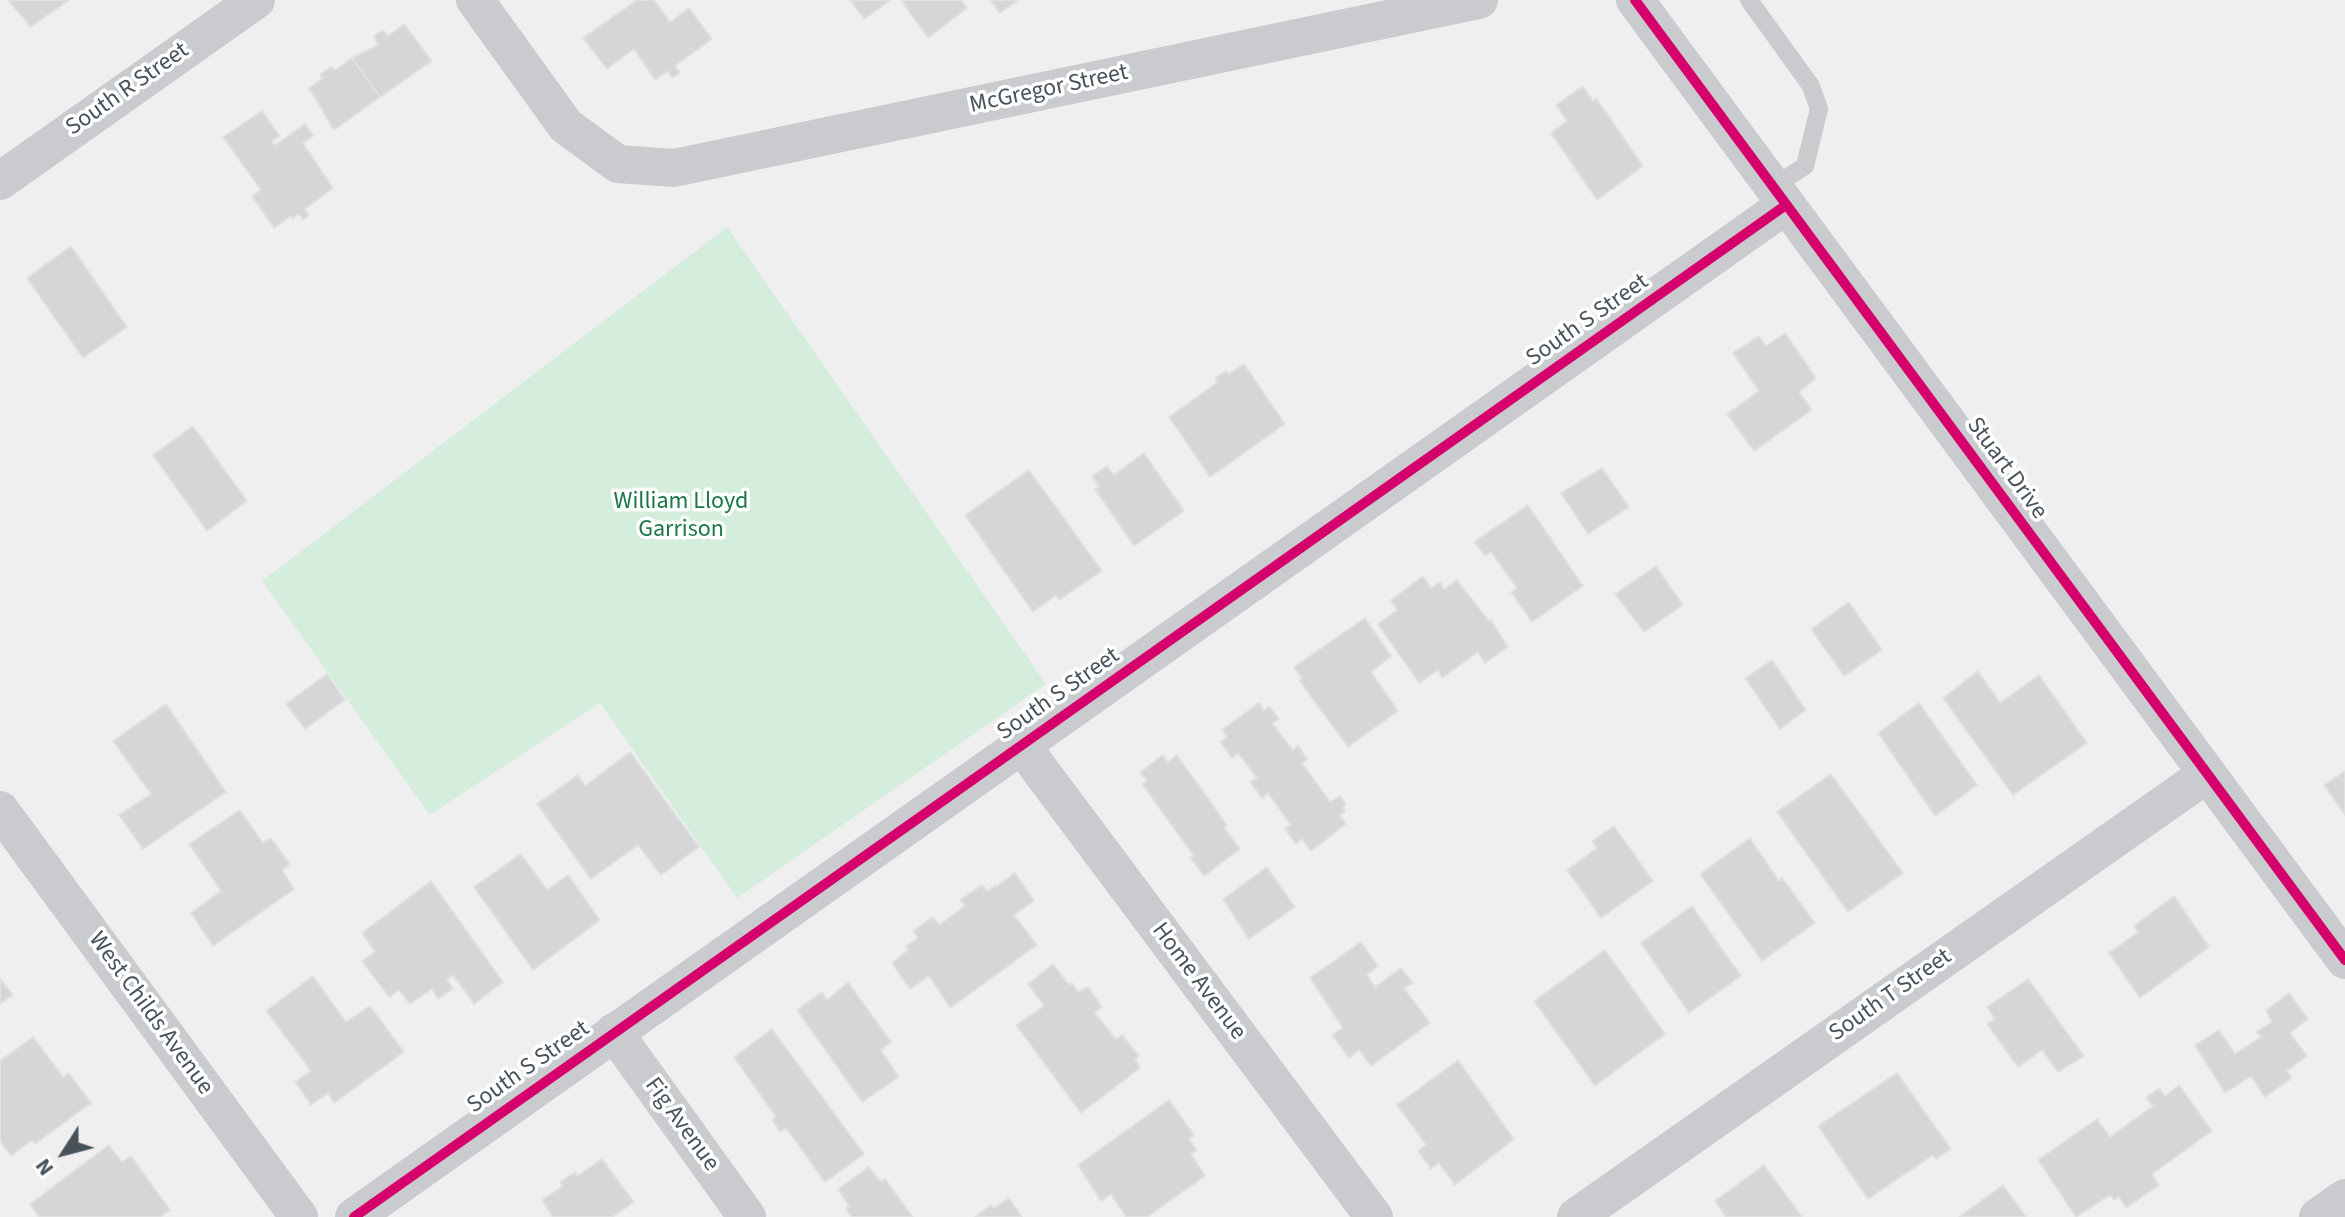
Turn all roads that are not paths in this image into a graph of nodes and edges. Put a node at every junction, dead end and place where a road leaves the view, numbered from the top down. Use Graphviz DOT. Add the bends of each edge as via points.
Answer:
graph roads {
  1 [pos="256,0"];
  2 [pos="475,0"];
  3 [pos="1479,0"];
  4 [pos="1635,0"];
  5 [pos="1749,0"];
  6 [pos="0,181"];
  7 [pos="1780,196"];
  8 [pos="1022,746"];
  9 [pos="2207,774"];
  10 [pos="0,810"];
  11 [pos="2345,960"];
  12 [pos="614,1032"];
  13 [pos="2345,1198"];
  14 [pos="299,1217"];
  15 [pos="354,1217"];
  16 [pos="747,1217"];
  17 [pos="1374,1217"];
  18 [pos="1576,1217"];
  19 [pos="2318,1217"];
  1 -- 6 [label="street, South R Street"];
  2 -- 3 [label="street, McGregor Street" via="566,126 618,164 674,168"];
  4 -- 7 [label="street, Stuart Drive"];
  5 -- 7 [label="lane" via="1811,86 1819,109 1805,166"];
  7 -- 8 [label="street, South S Street"];
  7 -- 9 [label="street, Stuart Drive"];
  8 -- 12 [label="street, South S Street"];
  8 -- 17 [label="street, Home Avenue"];
  9 -- 11 [label="street, Stuart Drive"];
  9 -- 18 [label="street, South T Street"];
  10 -- 14 [label="street, West Childs Avenue"];
  12 -- 15 [label="street, South S Street"];
  12 -- 16 [label="street, Fig Avenue"];
  13 -- 19 [label="street"];
}
